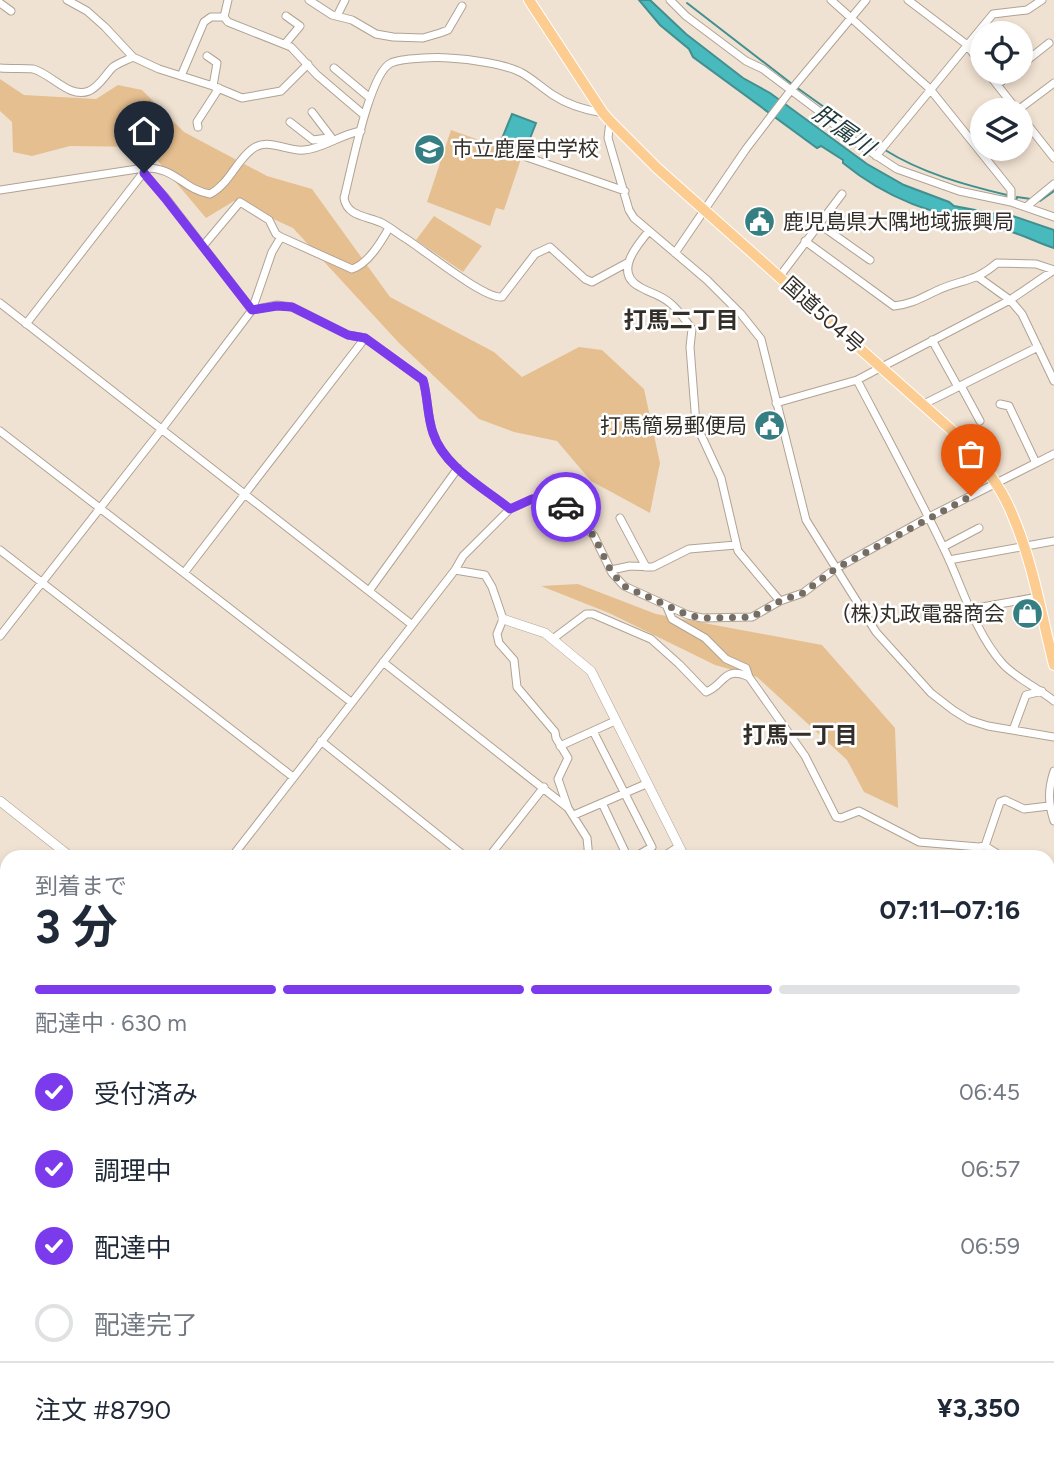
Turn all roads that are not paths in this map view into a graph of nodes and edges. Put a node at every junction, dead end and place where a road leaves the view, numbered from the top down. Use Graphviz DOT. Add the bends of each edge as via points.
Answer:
graph roads {
  1 [pos="67,0"];
  2 [pos="228,0"];
  3 [pos="309,0"];
  4 [pos="345,0"];
  5 [pos="529,0"];
  6 [pos="831,0"];
  7 [pos="866,0"];
  8 [pos="908,0"];
  9 [pos="1042,0"];
  10 [pos="672,1"];
  11 [pos="0,3"];
  12 [pos="462,6"];
  13 [pos="11,11"];
  14 [pos="286,16"];
  15 [pos="337,16"];
  16 [pos="224,17"];
  17 [pos="851,18"];
  18 [pos="1049,43"];
  19 [pos="285,44"];
  20 [pos="966,44"];
  21 [pos="970,49"];
  22 [pos="207,56"];
  23 [pos="1033,56"];
  24 [pos="133,57"];
  25 [pos="308,64"];
  26 [pos="0,68"];
  27 [pos="334,68"];
  28 [pos="181,76"];
  29 [pos="1054,83"];
  30 [pos="997,85"];
  31 [pos="216,87"];
  32 [pos="930,89"];
  33 [pos="789,93"];
  34 [pos="370,98"];
  35 [pos="1007,98"];
  36 [pos="1033,100"];
  37 [pos="312,112"];
  38 [pos="364,115"];
  39 [pos="607,117"];
  40 [pos="290,122"];
  41 [pos="198,127"];
  42 [pos="361,131"];
  43 [pos="1033,131"];
  44 [pos="333,138"];
  45 [pos="518,154"];
  46 [pos="876,156"];
  47 [pos="1054,158"];
  48 [pos="144,171"];
  49 [pos="1054,184"];
  50 [pos="0,190"];
  51 [pos="625,191"];
  52 [pos="842,194"];
  53 [pos="1011,202"];
  54 [pos="1026,206"];
  55 [pos="705,209"];
  56 [pos="1054,217"];
  57 [pos="819,223"];
  58 [pos="389,228"];
  59 [pos="649,231"];
  60 [pos="281,237"];
  61 [pos="805,241"];
  62 [pos="203,246"];
  63 [pos="675,253"];
  64 [pos="870,260"];
  65 [pos="627,263"];
  66 [pos="1054,270"];
  67 [pos="780,276"];
  68 [pos="978,277"];
  69 [pos="1010,300"];
  70 [pos="0,303"];
  71 [pos="252,310"];
  72 [pos="26,324"];
  73 [pos="365,338"];
  74 [pos="932,340"];
  75 [pos="1038,346"];
  76 [pos="881,366"];
  77 [pos="857,380"];
  78 [pos="1054,382"];
  79 [pos="959,386"];
  80 [pos="776,403"];
  81 [pos="924,404"];
  82 [pos="1000,404"];
  83 [pos="980,421"];
  84 [pos="162,429"];
  85 [pos="0,431"];
  86 [pos="1054,454"];
  87 [pos="1036,463"];
  88 [pos="458,468"];
  89 [pos="996,484"];
  90 [pos="245,494"];
  91 [pos="100,508"];
  92 [pos="510,509"];
  93 [pos="929,517"];
  94 [pos="620,518"];
  95 [pos="979,528"];
  96 [pos="1054,541"];
  97 [pos="736,545"];
  98 [pos="1024,546"];
  99 [pos="943,547"];
  100 [pos="0,550"];
  101 [pos="949,560"];
  102 [pos="646,567"];
  103 [pos="835,569"];
  104 [pos="455,570"];
  105 [pos="611,570"];
  106 [pos="184,573"];
  107 [pos="41,582"];
  108 [pos="369,591"];
  109 [pos="1038,597"];
  110 [pos="780,601"];
  111 [pos="667,607"];
  112 [pos="971,609"];
  113 [pos="503,619"];
  114 [pos="411,624"];
  115 [pos="0,636"];
  116 [pos="554,638"];
  117 [pos="383,662"];
  118 [pos="1054,665"];
  119 [pos="749,677"];
  120 [pos="1042,691"];
  121 [pos="1054,701"];
  122 [pos="351,702"];
  123 [pos="615,721"];
  124 [pos="1013,730"];
  125 [pos="593,731"];
  126 [pos="1054,737"];
  127 [pos="321,741"];
  128 [pos="560,746"];
  129 [pos="1054,771"];
  130 [pos="293,777"];
  131 [pos="646,783"];
  132 [pos="544,787"];
  133 [pos="623,794"];
  134 [pos="0,801"];
  135 [pos="602,803"];
  136 [pos="1049,806"];
  137 [pos="568,808"];
  138 [pos="574,816"];
  139 [pos="1054,821"];
  140 [pos="985,846"];
  141 [pos="678,847"];
  142 [pos="62,850"];
  143 [pos="237,850"];
  144 [pos="457,850"];
  145 [pos="494,850"];
  146 [pos="588,850"];
  147 [pos="626,850"];
  148 [pos="646,850"];
  149 [pos="673,850"];
  150 [pos="680,850"];
  151 [pos="991,850"];
  1 -- 24 [label="street" via="87,11"];
  2 -- 16 [label="street"];
  3 -- 15 [label="street"];
  4 -- 15 [label="street"];
  5 -- 39 [label="highway, 国道504号"];
  6 -- 17 [label="street"];
  7 -- 17 [label="street"];
  8 -- 20 [label="street"];
  9 -- 20 [label="street" via="1027,10 993,13"];
  10 -- 33 [label="street"];
  11 -- 13 [label="street"];
  12 -- 15 [label="street" via="448,30 423,38 376,34"];
  14 -- 19 [label="street" via="300,26"];
  16 -- 19 [label="street"];
  16 -- 28 [label="street" via="204,22"];
  17 -- 32 [label="street"];
  17 -- 33 [label="street"];
  18 -- 23 [label="street"];
  19 -- 25 [label="street"];
  20 -- 21 [label="street"];
  20 -- 32 [label="street"];
  22 -- 31 [label="street" via="217,63"];
  24 -- 26 [label="street" via="114,67 89,91 79,92 33,69"];
  24 -- 28 [label="street"];
  25 -- 31 [label="street" via="281,91 250,99"];
  25 -- 38 [label="street"];
  27 -- 34 [label="street"];
  28 -- 31 [label="street"];
  29 -- 36 [label="street"];
  30 -- 35 [label="street"];
  31 -- 41 [label="street"];
  32 -- 46 [label="street"];
  32 -- 53 [label="street" via="1011,190"];
  33 -- 46 [label="street"];
  33 -- 55 [label="street"];
  34 -- 38 [label="street"];
  34 -- 39 [label="street" via="391,62 446,58 521,72 553,96"];
  37 -- 44 [label="street"];
  38 -- 42 [label="street"];
  39 -- 51 [label="street" via="608,138"];
  39 -- 55 [label="highway, 国道504号"];
  40 -- 44 [label="street" via="313,140"];
  42 -- 44 [label="street"];
  42 -- 58 [label="street" via="345,204 352,212"];
  43 -- 47 [label="street"];
  44 -- 48 [label="street" via="306,150 259,145 210,194 159,168"];
  45 -- 51 [label="street"];
  46 -- 53 [label="street" via="897,169 959,191"];
  48 -- 50 [label="street"];
  48 -- 62 [label="street"];
  48 -- 72 [label="street"];
  49 -- 54 [label="street"];
  51 -- 59 [label="street" via="629,210"];
  52 -- 57 [label="street"];
  53 -- 54 [label="street"];
  54 -- 56 [label="street"];
  55 -- 63 [label="street"];
  55 -- 67 [label="highway, 国道504号"];
  57 -- 61 [label="street"];
  57 -- 64 [label="street"];
  58 -- 60 [label="street" via="360,266 352,269"];
  58 -- 65 [label="street" via="497,298 508,291 535,254 550,247 592,282"];
  59 -- 63 [label="street"];
  59 -- 65 [label="street"];
  60 -- 62 [label="street" via="269,220 240,202"];
  60 -- 71 [label="street"];
  61 -- 67 [label="street"];
  61 -- 68 [label="street" via="894,306"];
  62 -- 71 [label="street"];
  63 -- 80 [label="street" via="727,300 761,339"];
  65 -- 97 [label="street" via="635,285 670,303 692,328 696,424 721,478"];
  66 -- 68 [label="street" via="997,262"];
  66 -- 69 [label="street"];
  67 -- 76 [label="highway, 国道504号"];
  68 -- 69 [label="street"];
  69 -- 74 [label="street"];
  69 -- 75 [label="street"];
  70 -- 72 [label="street"];
  71 -- 73 [label="street" via="292,307 348,335"];
  71 -- 84 [label="street"];
  72 -- 84 [label="street"];
  73 -- 88 [label="street" via="423,380 436,441"];
  73 -- 90 [label="street"];
  74 -- 76 [label="street"];
  74 -- 79 [label="street"];
  75 -- 78 [label="street"];
  75 -- 79 [label="street"];
  76 -- 77 [label="street"];
  76 -- 81 [label="highway, 国道504号"];
  77 -- 80 [label="street"];
  77 -- 93 [label="street"];
  79 -- 81 [label="street"];
  79 -- 83 [label="street"];
  80 -- 103 [label="street" via="806,520"];
  81 -- 89 [label="highway, 国道504号" via="957,435"];
  82 -- 87 [label="street" via="1009,406"];
  84 -- 90 [label="street"];
  84 -- 91 [label="street"];
  85 -- 91 [label="street"];
  86 -- 87 [label="street"];
  87 -- 89 [label="street"];
  88 -- 92 [label="street"];
  88 -- 108 [label="street"];
  89 -- 93 [label="street"];
  89 -- 98 [label="highway, 国道504号"];
  90 -- 106 [label="street"];
  90 -- 108 [label="street"];
  91 -- 106 [label="street"];
  91 -- 107 [label="street"];
  92 -- 104 [label="street"];
  92 -- 105 [label="street" via="532,499 568,507 594,536"];
  93 -- 99 [label="street"];
  93 -- 103 [label="street"];
  94 -- 102 [label="street"];
  95 -- 99 [label="street"];
  96 -- 98 [label="street"];
  97 -- 102 [label="street" via="688,549"];
  97 -- 110 [label="street"];
  98 -- 101 [label="street"];
  98 -- 109 [label="highway, 国道504号"];
  99 -- 101 [label="street"];
  100 -- 107 [label="street"];
  101 -- 112 [label="street"];
  102 -- 105 [label="street"];
  103 -- 110 [label="street" via="803,593"];
  103 -- 124 [label="street" via="876,632 931,693 969,720"];
  104 -- 113 [label="street" via="485,575"];
  104 -- 114 [label="street"];
  105 -- 111 [label="street" via="624,586"];
  106 -- 122 [label="street"];
  107 -- 115 [label="street"];
  107 -- 130 [label="street"];
  108 -- 114 [label="street"];
  109 -- 112 [label="street"];
  109 -- 118 [label="highway, 国道504号"];
  110 -- 111 [label="street" via="752,617 702,618"];
  111 -- 119 [label="street" via="672,620 746,668"];
  112 -- 120 [label="street" via="1002,663"];
  113 -- 116 [label="street"];
  113 -- 128 [label="street" via="497,634 514,660 517,687 555,732"];
  114 -- 117 [label="street"];
  116 -- 119 [label="street" via="586,614 593,614 651,639 706,692 726,675"];
  116 -- 123 [label="street" via="591,671"];
  117 -- 122 [label="street"];
  117 -- 132 [label="street"];
  119 -- 140 [label="street" via="805,756 836,817 859,811 919,842"];
  120 -- 121 [label="street"];
  120 -- 124 [label="street" via="1027,695"];
  122 -- 127 [label="street"];
  123 -- 125 [label="street"];
  123 -- 131 [label="street"];
  124 -- 126 [label="street"];
  125 -- 128 [label="street"];
  125 -- 133 [label="street"];
  127 -- 130 [label="street"];
  127 -- 144 [label="street"];
  128 -- 137 [label="street" via="568,758 558,779"];
  129 -- 136 [label="street"];
  130 -- 143 [label="street"];
  131 -- 133 [label="street"];
  131 -- 141 [label="street"];
  132 -- 137 [label="street"];
  132 -- 145 [label="street"];
  133 -- 135 [label="street"];
  133 -- 148 [label="street" via="652,847"];
  134 -- 142 [label="street"];
  135 -- 138 [label="street"];
  135 -- 147 [label="street"];
  136 -- 139 [label="street"];
  136 -- 140 [label="street" via="1024,809 1000,802"];
  137 -- 138 [label="street"];
  138 -- 146 [label="street" via="587,838"];
  140 -- 151 [label="street"];
  141 -- 149 [label="street"];
  141 -- 150 [label="street"];
}
